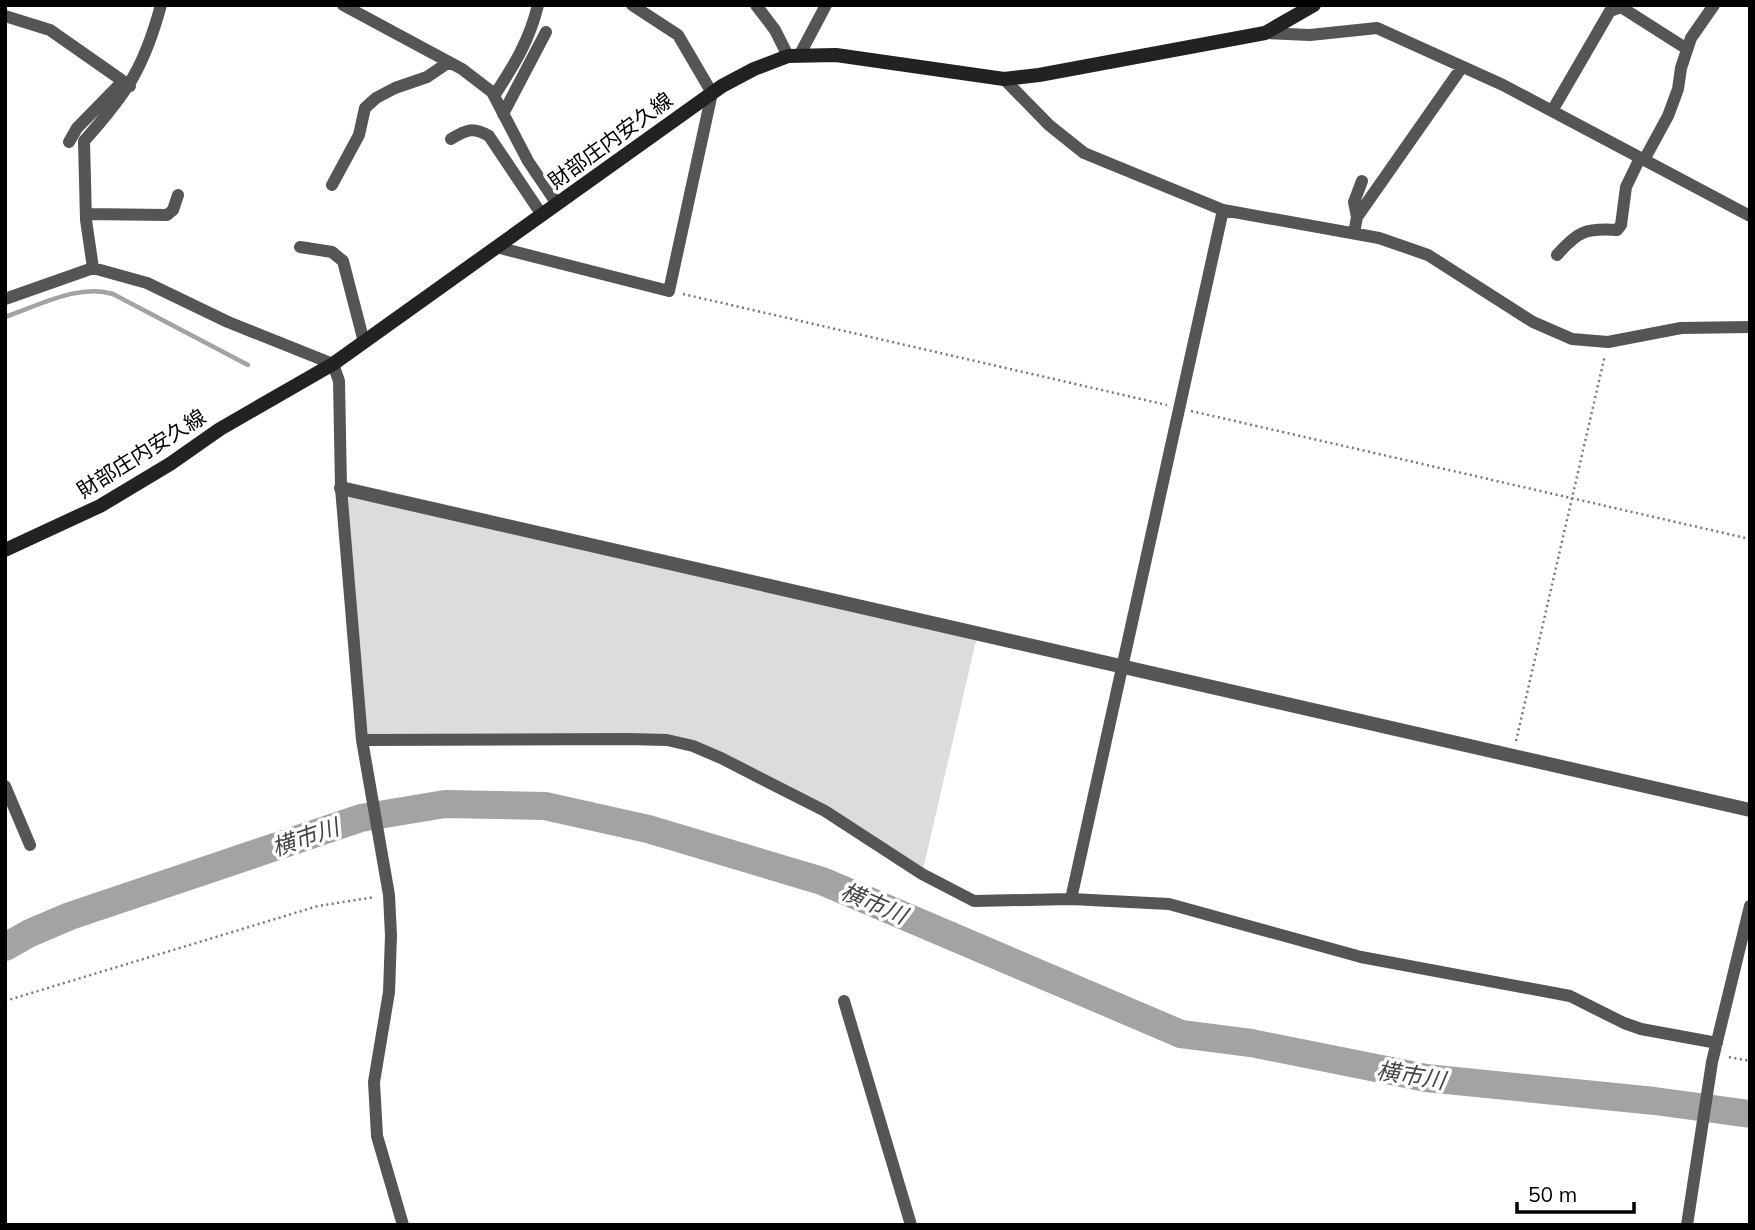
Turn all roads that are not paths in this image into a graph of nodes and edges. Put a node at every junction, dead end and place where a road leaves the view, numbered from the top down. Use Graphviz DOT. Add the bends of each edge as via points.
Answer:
graph roads {
  1 [pos="161,5"];
  2 [pos="538,5"];
  3 [pos="632,5"];
  4 [pos="756,5"];
  5 [pos="826,5"];
  6 [pos="1314,5"];
  7 [pos="1714,5"];
  8 [pos="349,7"];
  9 [pos="1613,7"];
  10 [pos="5,16"];
  11 [pos="546,32"];
  12 [pos="1265,33"];
  13 [pos="1687,49"];
  14 [pos="793,56"];
  15 [pos="449,62"];
  16 [pos="1462,66"];
  17 [pos="1004,79"];
  18 [pos="126,83"];
  19 [pos="712,93"];
  20 [pos="494,96"];
  21 [pos="1552,111"];
  22 [pos="503,114"];
  23 [pos="452,139"];
  24 [pos="69,142"];
  25 [pos="1642,159"];
  26 [pos="1362,181"];
  27 [pos="332,185"];
  28 [pos="178,195"];
  29 [pos="557,204"];
  30 [pos="1223,209"];
  31 [pos="86,214"];
  32 [pos="542,215"];
  33 [pos="1750,216"];
  34 [pos="1357,217"];
  35 [pos="1354,233"];
  36 [pos="300,247"];
  37 [pos="496,247"];
  38 [pos="1558,255"];
  39 [pos="93,268"];
  40 [pos="5,299"];
  41 [pos="1750,327"];
  42 [pos="364,342"];
  43 [pos="333,364"];
  44 [pos="341,488"];
  45 [pos="5,550"];
  46 [pos="1121,666"];
  47 [pos="362,740"];
  48 [pos="5,786"];
  49 [pos="1750,810"];
  50 [pos="30,845"];
  51 [pos="1071,899"];
  52 [pos="1750,906"];
  53 [pos="844,1001"];
  54 [pos="1714,1053"];
  55 [pos="403,1225"];
  56 [pos="911,1225"];
  57 [pos="1687,1225"];
  1 -- 18 [label="street" via="152,40"];
  2 -- 20 [label="street" via="521,56"];
  3 -- 19 [label="street" via="678,35"];
  4 -- 14 [label="street"];
  5 -- 14 [label="street"];
  6 -- 12 [label="main road, 財部庄内安久線"];
  7 -- 13 [label="street"];
  8 -- 15 [label="street"];
  9 -- 13 [label="street"];
  9 -- 21 [label="street"];
  10 -- 18 [label="street" via="50,30"];
  11 -- 22 [label="street"];
  12 -- 16 [label="street" via="1310,35 1377,28"];
  12 -- 17 [label="main road, 財部庄内安久線"];
  13 -- 25 [label="street" via="1668,116"];
  14 -- 17 [label="main road, 財部庄内安久線" via="836,55"];
  14 -- 19 [label="main road, 財部庄内安久線" via="754,69"];
  15 -- 20 [label="street"];
  15 -- 27 [label="street" via="365,108 359,135"];
  16 -- 21 [label="street"];
  16 -- 34 [label="street"];
  17 -- 30 [label="street" via="1084,153"];
  18 -- 24 [label="street" via="77,128"];
  18 -- 31 [label="street" via="119,102 84,141"];
  19 -- 29 [label="main road, 財部庄内安久線"];
  19 -- 37 [label="street" via="669,290"];
  20 -- 22 [label="street"];
  21 -- 25 [label="street"];
  22 -- 29 [label="street"];
  23 -- 32 [label="street" via="465,130 477,129 489,136"];
  25 -- 33 [label="street"];
  25 -- 38 [label="street" via="1626,187 1621,226 1617,230 1584,230"];
  26 -- 34 [label="street" via="1354,202"];
  28 -- 31 [label="street" via="167,215"];
  29 -- 32 [label="main road, 財部庄内安久線"];
  30 -- 35 [label="street"];
  30 -- 46 [label="street"];
  31 -- 39 [label="street"];
  32 -- 37 [label="main road, 財部庄内安久線"];
  34 -- 35 [label="street"];
  35 -- 41 [label="street" via="1427,255 1533,323 1572,339 1608,342 1681,328"];
  36 -- 42 [label="street" via="332,252 343,261"];
  37 -- 42 [label="main road, 財部庄内安久線"];
  39 -- 40 [label="street"];
  39 -- 43 [label="street" via="147,283"];
  42 -- 43 [label="main road, 財部庄内安久線"];
  43 -- 44 [label="street" via="339,381"];
  43 -- 45 [label="main road, 財部庄内安久線" via="219,429 100,506"];
  44 -- 46 [label="street"];
  44 -- 47 [label="street"];
  46 -- 49 [label="street"];
  46 -- 51 [label="street"];
  47 -- 51 [label="street" via="628,738 694,746 825,811 922,874 974,901"];
  47 -- 55 [label="street" via="387,878 391,936 389,992 374,1082 377,1136"];
  48 -- 50 [label="street"];
  51 -- 54 [label="street" via="1169,904 1361,957 1570,996 1624,1023"];
  52 -- 54 [label="street"];
  53 -- 56 [label="street"];
  54 -- 57 [label="street"];
}
